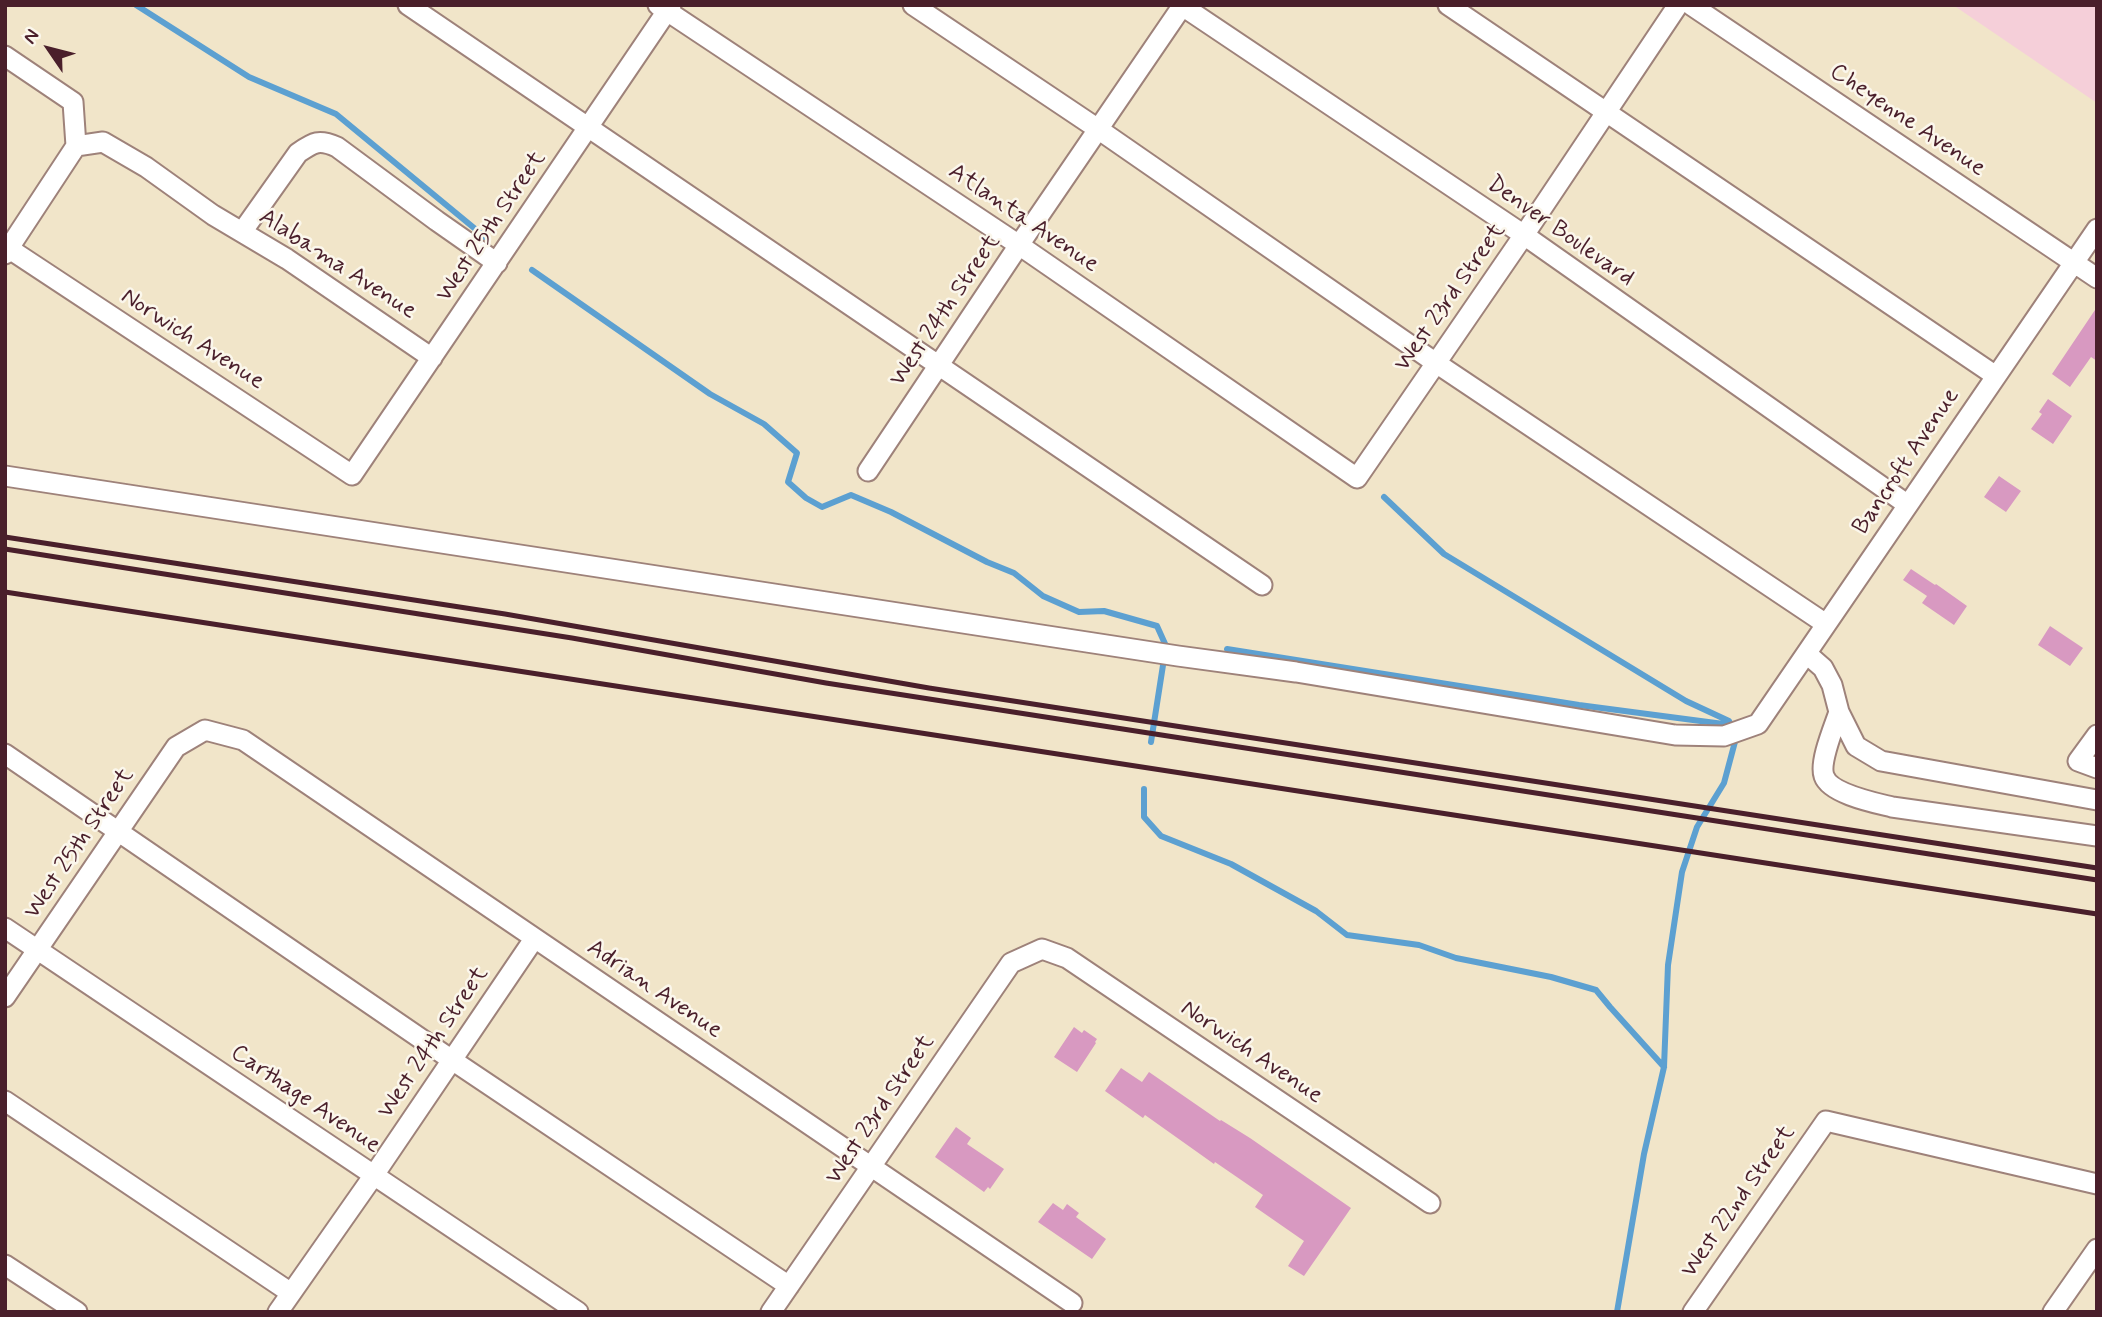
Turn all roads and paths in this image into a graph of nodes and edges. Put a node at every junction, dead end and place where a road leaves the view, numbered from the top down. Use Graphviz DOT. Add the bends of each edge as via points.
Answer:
graph roads {
  1 [pos="408,5"];
  2 [pos="913,5"];
  3 [pos="1448,5"];
  4 [pos="1678,5"];
  5 [pos="1690,5"];
  6 [pos="1182,6"];
  7 [pos="666,7"];
  8 [pos="5,56"];
  9 [pos="1606,113"];
  10 [pos="589,128"];
  11 [pos="1098,130"];
  12 [pos="76,146"];
  13 [pos="2097,229"];
  14 [pos="242,232"];
  15 [pos="1524,235"];
  16 [pos="1019,245"];
  17 [pos="6,249"];
  18 [pos="2074,262"];
  19 [pos="498,263"];
  20 [pos="2097,278"];
  21 [pos="432,358"];
  22 [pos="1436,363"];
  23 [pos="940,365"];
  24 [pos="1996,376"];
  25 [pos="868,471"];
  26 [pos="352,475"];
  27 [pos="5,476"];
  28 [pos="1357,478"];
  29 [pos="1908,505"];
  30 [pos="1262,584"];
  31 [pos="1826,624"];
  32 [pos="1807,654"];
  33 [pos="1839,712"];
  34 [pos="205,730"];
  35 [pos="2097,735"];
  36 [pos="5,754"];
  37 [pos="2087,764"];
  38 [pos="2097,800"];
  39 [pos="118,831"];
  40 [pos="2097,836"];
  41 [pos="5,928"];
  42 [pos="534,939"];
  43 [pos="37,949"];
  44 [pos="1042,949"];
  45 [pos="5,997"];
  46 [pos="452,1060"];
  47 [pos="5,1101"];
  48 [pos="873,1166"];
  49 [pos="374,1175"];
  50 [pos="2097,1184"];
  51 [pos="1430,1203"];
  52 [pos="2097,1249"];
  53 [pos="5,1265"];
  54 [pos="789,1286"];
  55 [pos="291,1293"];
  56 [pos="1072,1303"];
  57 [pos="77,1312"];
  58 [pos="278,1312"];
  59 [pos="579,1312"];
  60 [pos="771,1312"];
  61 [pos="1693,1312"];
  62 [pos="2053,1312"];
  1 -- 10 [label="street"];
  2 -- 11 [label="street"];
  3 -- 9 [label="street"];
  4 -- 9 [label="street, West 23rd Street"];
  5 -- 18 [label="street, Cheyenne Avenue"];
  6 -- 11 [label="street, West 24th Street"];
  6 -- 15 [label="street, Denver Boulevard"];
  7 -- 10 [label="street, West 25th Street"];
  7 -- 16 [label="street, Atlanta Avenue"];
  8 -- 12 [label="street" via="73,102"];
  9 -- 15 [label="street, West 23rd Street"];
  9 -- 24 [label="street"];
  10 -- 19 [label="street, West 25th Street"];
  10 -- 23 [label="street"];
  11 -- 16 [label="street, West 24th Street"];
  11 -- 22 [label="street"];
  12 -- 14 [label="street, Alabama Avenue" via="103,142"];
  12 -- 17 [label="street"];
  13 -- 18 [label="street, Bancroft Avenue"];
  14 -- 19 [label="street" via="298,153 324,141"];
  14 -- 21 [label="street, Alabama Avenue"];
  15 -- 22 [label="street, West 23rd Street"];
  15 -- 29 [label="street, Denver Boulevard"];
  16 -- 23 [label="street, West 24th Street"];
  16 -- 28 [label="street, Atlanta Avenue"];
  17 -- 26 [label="street, Norwich Avenue"];
  18 -- 20 [label="street, Cheyenne Avenue"];
  18 -- 24 [label="street, Bancroft Avenue"];
  19 -- 21 [label="street, West 25th Street"];
  21 -- 26 [label="street, West 25th Street"];
  22 -- 28 [label="street, West 23rd Street"];
  22 -- 31 [label="street"];
  23 -- 25 [label="street, West 24th Street"];
  23 -- 30 [label="street"];
  24 -- 29 [label="street, Bancroft Avenue"];
  27 -- 32 [label="street, Bancroft Avenue" via="1376,684 1675,735 1724,736 1758,724"];
  29 -- 31 [label="street, Bancroft Avenue"];
  31 -- 32 [label="street, Bancroft Avenue"];
  32 -- 33 [label="street" via="1823,668"];
  33 -- 38 [label="street" via="1856,746 1881,761"];
  33 -- 40 [label="street" via="1824,762 1824,777 1832,787 1892,807"];
  34 -- 39 [label="street, West 25th Street" via="176,747"];
  34 -- 42 [label="street, Adrian Avenue" via="243,740"];
  35 -- 37 [label="street"];
  36 -- 39 [label="street"];
  39 -- 43 [label="street, West 25th Street"];
  39 -- 46 [label="street"];
  41 -- 43 [label="street, Carthage Avenue"];
  42 -- 46 [label="street, West 24th Street"];
  42 -- 48 [label="street, Adrian Avenue"];
  43 -- 45 [label="street, West 25th Street"];
  43 -- 49 [label="street, Carthage Avenue"];
  44 -- 48 [label="street, West 23rd Street" via="1011,963"];
  44 -- 51 [label="street, Norwich Avenue" via="1068,958"];
  46 -- 49 [label="street, West 24th Street"];
  46 -- 54 [label="street"];
  47 -- 55 [label="street"];
  48 -- 54 [label="street, West 23rd Street"];
  48 -- 56 [label="street, Adrian Avenue"];
  49 -- 55 [label="street, West 24th Street"];
  49 -- 59 [label="street, Carthage Avenue"];
  50 -- 61 [label="street, West 22nd Street" via="1826,1121"];
  52 -- 62 [label="street"];
  53 -- 57 [label="street"];
  54 -- 60 [label="street, West 23rd Street"];
  55 -- 58 [label="street, West 24th Street"];
}
